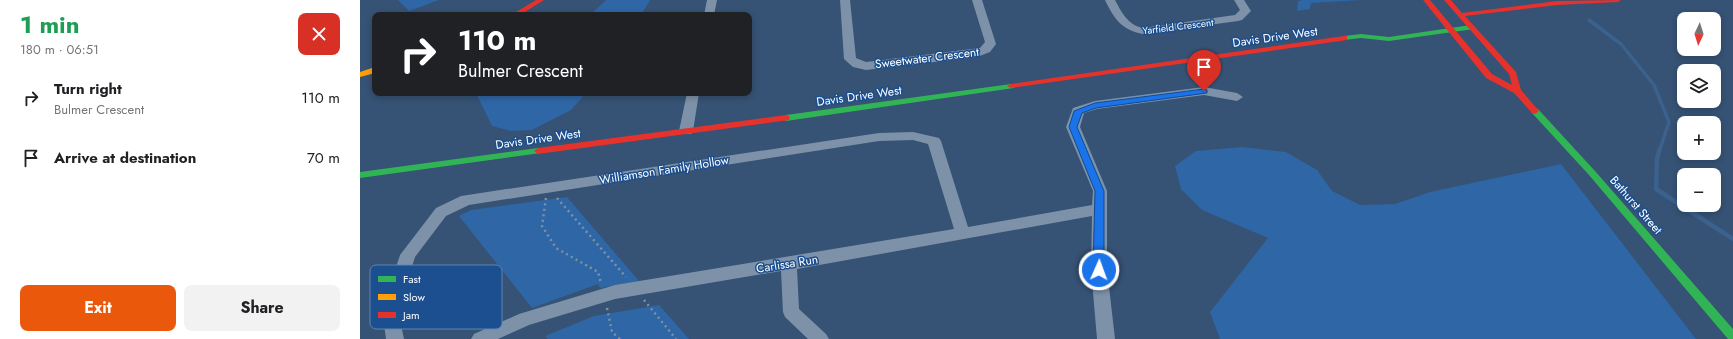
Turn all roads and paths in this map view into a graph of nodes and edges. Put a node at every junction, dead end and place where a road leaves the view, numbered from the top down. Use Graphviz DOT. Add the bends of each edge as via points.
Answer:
graph roads {
  1 [pos="541,0"];
  2 [pos="712,0"];
  3 [pos="845,0"];
  4 [pos="978,0"];
  5 [pos="1110,0"];
  6 [pos="1239,0"];
  7 [pos="1426,0"];
  8 [pos="1447,0"];
  9 [pos="1618,0"];
  10 [pos="1604,2"];
  11 [pos="520,12"];
  12 [pos="709,12"];
  13 [pos="1577,12"];
  14 [pos="1460,15"];
  15 [pos="1442,18"];
  16 [pos="1427,20"];
  17 [pos="1485,25"];
  18 [pos="1378,27"];
  19 [pos="1471,27"];
  20 [pos="1450,29"];
  21 [pos="1361,36"];
  22 [pos="372,71"];
  23 [pos="360,75"];
  24 [pos="1517,91"];
  25 [pos="692,96"];
  26 [pos="1238,97"];
  27 [pos="686,131"];
  28 [pos="360,175"];
  29 [pos="548,187"];
  30 [pos="1101,209"];
  31 [pos="963,234"];
  32 [pos="789,264"];
  33 [pos="405,265"];
  34 [pos="635,288"];
  35 [pos="604,295"];
  36 [pos="393,329"];
  37 [pos="1733,337"];
  38 [pos="395,339"];
  39 [pos="480,339"];
  40 [pos="620,339"];
  41 [pos="676,339"];
  42 [pos="820,339"];
  43 [pos="1106,339"];
  1 -- 11 [label="main road"];
  2 -- 12 [label="street"];
  3 -- 4 [label="street, Sweetwater Crescent" via="849,57 855,63 866,66 986,50 991,42"];
  5 -- 6 [label="street, Yarfield Crescent" via="1124,24 1143,31 1238,18 1246,11"];
  7 -- 15 [label="main road, Bathurst Street"];
  8 -- 14 [label="main road, Bathurst Street"];
  9 -- 10 [label="main road"];
  10 -- 13 [label="main road"];
  10 -- 14 [label="main road" via="1557,3"];
  14 -- 15 [label="main road"];
  14 -- 19 [label="main road, Bathurst Street"];
  15 -- 16 [label="main road"];
  15 -- 20 [label="main road, Bathurst Street"];
  17 -- 19 [label="main road, Davis Drive West"];
  18 -- 21 [label="main road, Davis Drive West"];
  19 -- 20 [label="main road, Davis Drive West"];
  19 -- 24 [label="main road, Bathurst Street" via="1513,74"];
  20 -- 21 [label="main road, Davis Drive West" via="1389,39"];
  20 -- 24 [label="main road, Bathurst Street" via="1489,76"];
  21 -- 27 [label="main road, Davis Drive West"];
  22 -- 23 [label="main road"];
  24 -- 37 [label="main road, Bathurst Street" via="1592,173"];
  25 -- 27 [label="street"];
  26 -- 30 [label="street" via="1204,91 1095,105 1078,111 1073,127 1100,191"];
  27 -- 28 [label="main road, Davis Drive West"];
  29 -- 31 [label="street, Williamson Family Hollow" via="879,137 913,136 934,141"];
  29 -- 33 [label="street, Williamson Family Hollow" via="466,200 440,212 408,255"];
  29 -- 34 [label="path"];
  29 -- 35 [label="path" via="542,226 556,248 598,272"];
  30 -- 31 [label="street, Carlissa Run"];
  30 -- 43 [label="street" via="1099,270"];
  31 -- 32 [label="street, Carlissa Run"];
  32 -- 34 [label="street, Carlissa Run"];
  32 -- 42 [label="street" via="791,312"];
  34 -- 35 [label="street, Carlissa Run"];
  34 -- 41 [label="path"];
  35 -- 39 [label="street, Carlissa Run" via="526,319"];
  35 -- 40 [label="path" via="612,332"];
  36 -- 38 [label="street, Williamson Family Hollow"];
}
